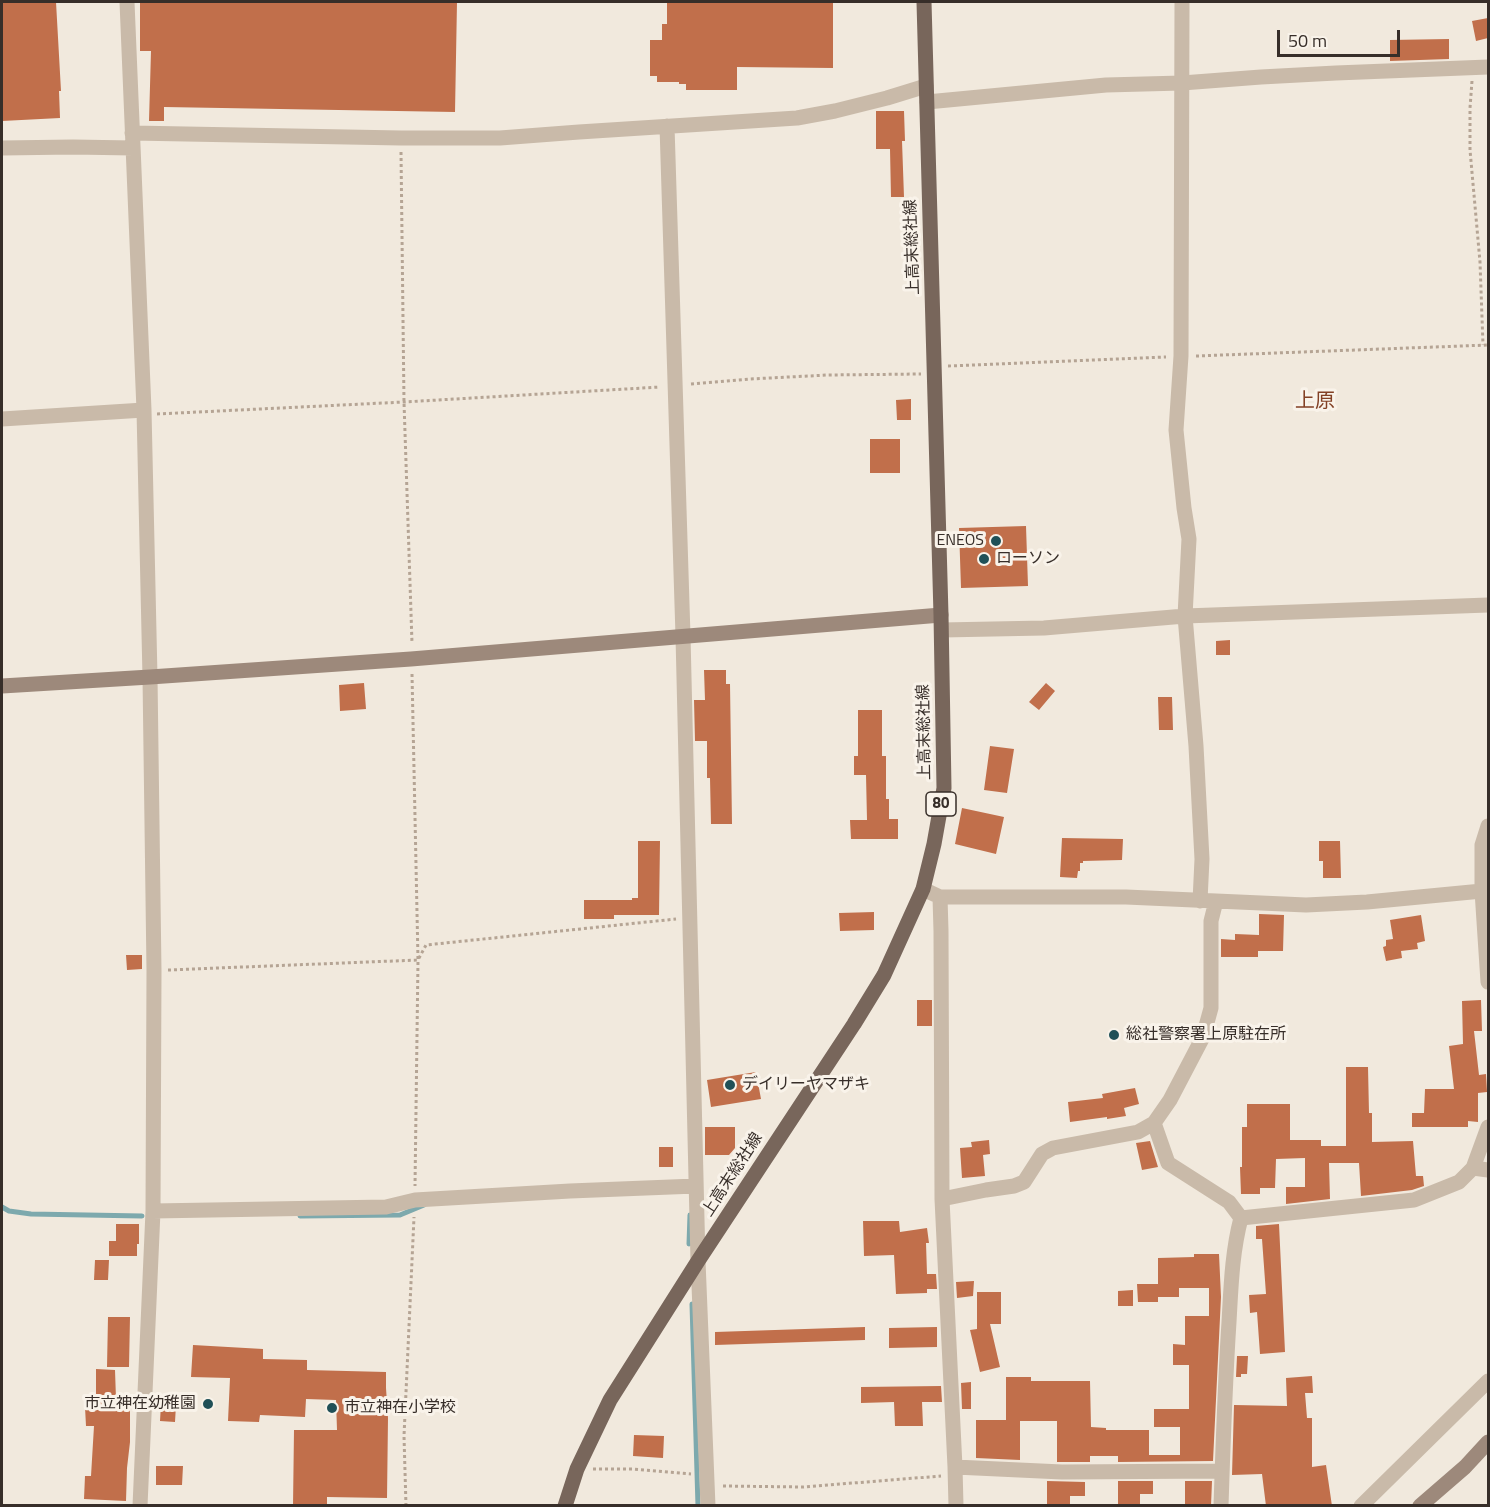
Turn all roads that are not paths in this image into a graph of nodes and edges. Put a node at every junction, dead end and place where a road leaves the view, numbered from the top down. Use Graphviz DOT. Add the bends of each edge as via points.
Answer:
graph roads {
  1 [pos="127,2"];
  2 [pos="924,2"];
  3 [pos="1182,2"];
  4 [pos="1488,67"];
  5 [pos="1182,83"];
  6 [pos="926,86"];
  7 [pos="927,102"];
  8 [pos="667,126"];
  9 [pos="132,140"];
  10 [pos="2,148"];
  11 [pos="144,412"];
  12 [pos="2,419"];
  13 [pos="1488,605"];
  14 [pos="1185,616"];
  15 [pos="941,622"];
  16 [pos="683,636"];
  17 [pos="150,677"];
  18 [pos="2,686"];
  19 [pos="1488,826"];
  20 [pos="923,888"];
  21 [pos="1482,891"];
  22 [pos="940,897"];
  23 [pos="1200,901"];
  24 [pos="1216,901"];
  25 [pos="1488,982"];
  26 [pos="1154,1123"];
  27 [pos="1488,1126"];
  28 [pos="1481,1169"];
  29 [pos="696,1186"];
  30 [pos="942,1199"];
  31 [pos="153,1211"];
  32 [pos="1241,1218"];
  33 [pos="698,1261"];
  34 [pos="1488,1381"];
  35 [pos="1488,1442"];
  36 [pos="956,1471"];
  37 [pos="1222,1471"];
  38 [pos="140,1506"];
  39 [pos="565,1506"];
  40 [pos="708,1506"];
  41 [pos="956,1506"];
  42 [pos="1221,1506"];
  43 [pos="1361,1506"];
  44 [pos="1420,1506"];
  1 -- 9 [label="street"];
  2 -- 6 [label="main road, 上高末総社線 / 80"];
  3 -- 5 [label="street"];
  4 -- 5 [label="street"];
  5 -- 7 [label="street" via="1106,85"];
  5 -- 14 [label="street" via="1181,356 1176,430 1189,539"];
  6 -- 7 [label="main road, 上高末総社線 / 80"];
  6 -- 8 [label="street" via="797,118"];
  7 -- 15 [label="main road, 上高末総社線 / 80"];
  8 -- 9 [label="street" via="500,138"];
  8 -- 16 [label="street"];
  9 -- 10 [label="street"];
  9 -- 11 [label="street"];
  11 -- 12 [label="street"];
  11 -- 17 [label="street"];
  13 -- 14 [label="street"];
  14 -- 15 [label="street" via="1044,627"];
  14 -- 23 [label="street" via="1198,780"];
  15 -- 16 [label="street"];
  15 -- 20 [label="main road, 上高末総社線 / 80" via="944,788"];
  16 -- 17 [label="street"];
  16 -- 29 [label="street"];
  17 -- 18 [label="street"];
  17 -- 31 [label="street"];
  19 -- 21 [label="street" via="1482,845"];
  20 -- 22 [label="street"];
  20 -- 33 [label="main road, 上高末総社線 / 80" via="884,975"];
  21 -- 24 [label="street" via="1306,905"];
  21 -- 25 [label="street"];
  22 -- 23 [label="street"];
  22 -- 30 [label="street"];
  23 -- 24 [label="street"];
  24 -- 26 [label="street" via="1211,929 1211,1008 1203,1037"];
  26 -- 30 [label="street" via="1138,1132 1053,1148 1042,1154 1024,1182 1014,1186"];
  26 -- 32 [label="street" via="1168,1163 1229,1202"];
  27 -- 28 [label="street"];
  28 -- 32 [label="street" via="1414,1200"];
  29 -- 31 [label="street" via="415,1200 386,1207"];
  29 -- 33 [label="street"];
  30 -- 36 [label="street"];
  31 -- 38 [label="street"];
  32 -- 37 [label="street" via="1235,1241"];
  33 -- 39 [label="main road, 上高末総社線 / 80" via="610,1400 577,1469"];
  33 -- 40 [label="street"];
  34 -- 43 [label="street"];
  35 -- 44 [label="street"];
  36 -- 37 [label="street"];
  36 -- 41 [label="street"];
  37 -- 42 [label="street"];
}
